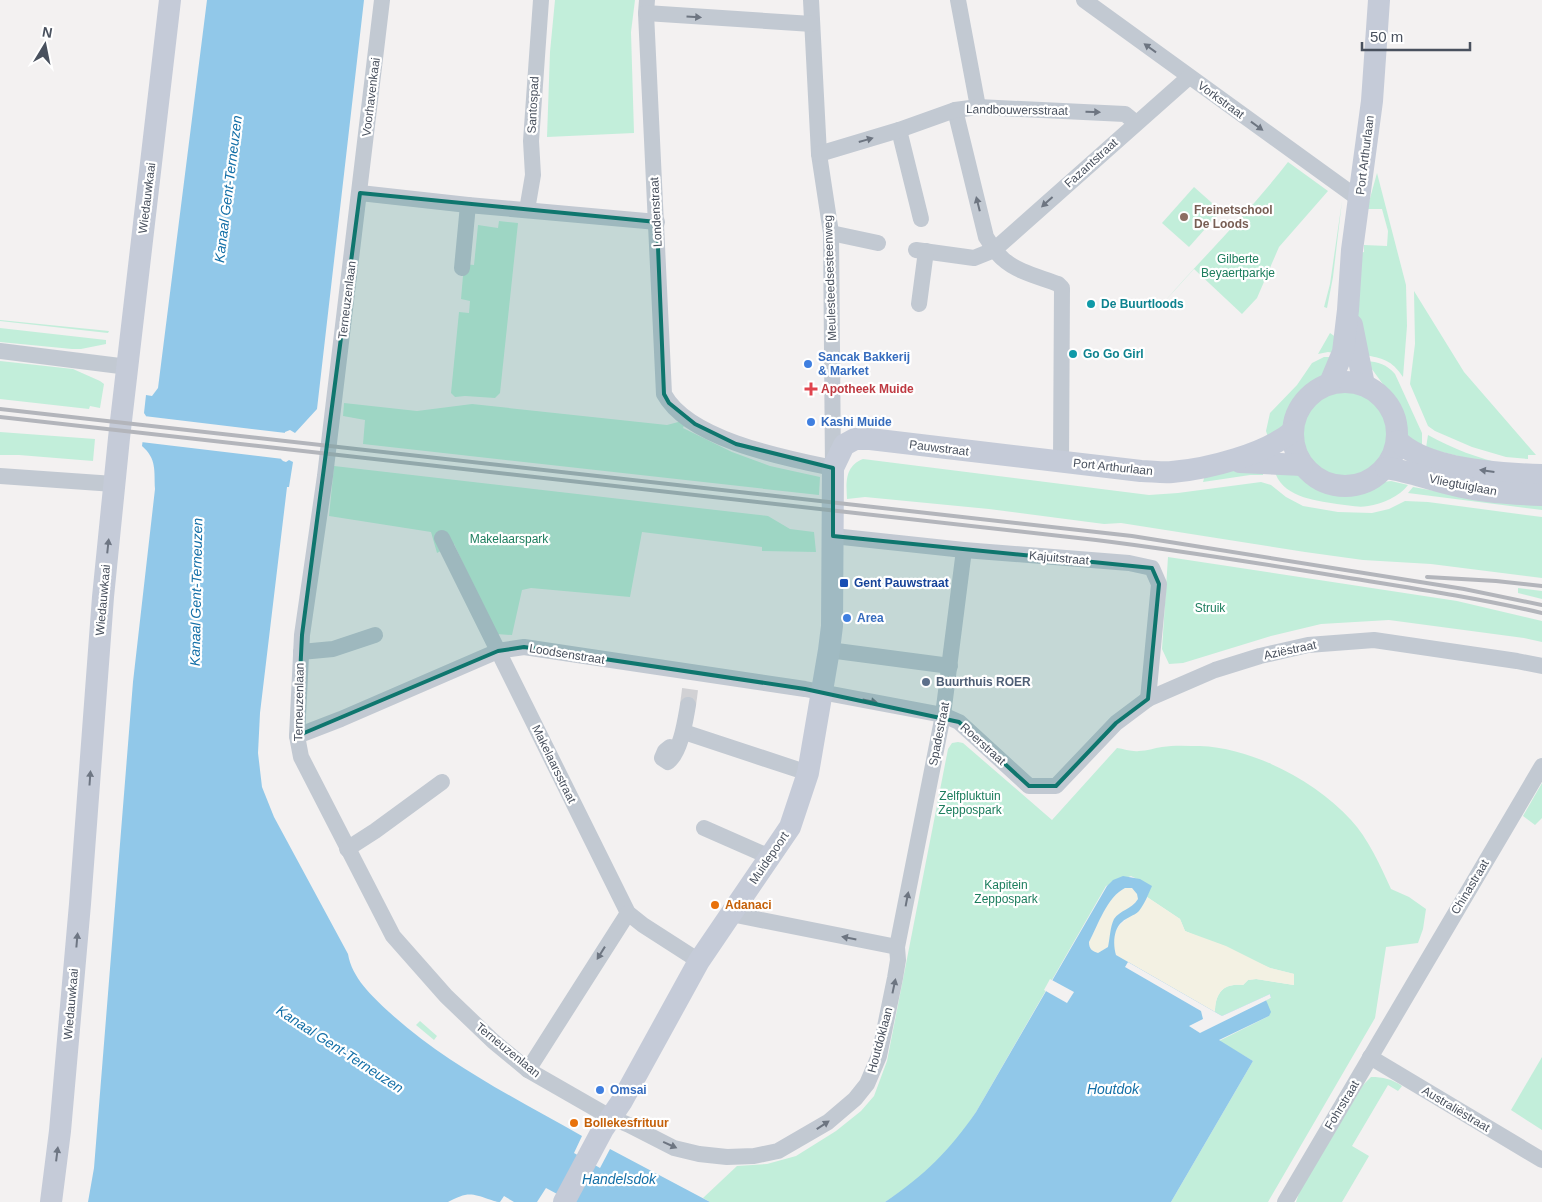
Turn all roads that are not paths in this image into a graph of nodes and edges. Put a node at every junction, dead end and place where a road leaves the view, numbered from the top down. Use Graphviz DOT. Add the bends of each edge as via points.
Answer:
graph roads {
  1 [pos="170,0"];
  2 [pos="382,0"];
  3 [pos="541,0"];
  4 [pos="811,0"];
  5 [pos="958,0"];
  6 [pos="1084,0"];
  7 [pos="1379,0"];
  8 [pos="646,7"];
  9 [pos="812,24"];
  10 [pos="1189,77"];
  11 [pos="978,107"];
  12 [pos="955,110"];
  13 [pos="1136,123"];
  14 [pos="899,130"];
  15 [pos="820,154"];
  16 [pos="360,193"];
  17 [pos="1359,199"];
  18 [pos="468,205"];
  19 [pos="527,210"];
  20 [pos="921,219"];
  21 [pos="657,222"];
  22 [pos="831,233"];
  23 [pos="878,243"];
  24 [pos="994,250"];
  25 [pos="462,268"];
  26 [pos="919,304"];
  27 [pos="1348,310"];
  28 [pos="0,351"];
  29 [pos="128,367"];
  30 [pos="1330,383"];
  31 [pos="1364,385"];
  32 [pos="1293,431"];
  33 [pos="1398,442"];
  34 [pos="1061,461"];
  35 [pos="1224,462"];
  36 [pos="1302,465"];
  37 [pos="833,468"];
  38 [pos="1386,468"];
  39 [pos="0,476"];
  40 [pos="1542,476"];
  41 [pos="114,484"];
  42 [pos="1542,495"];
  43 [pos="833,536"];
  44 [pos="442,538"];
  45 [pos="964,550"];
  46 [pos="375,635"];
  47 [pos="829,650"];
  48 [pos="498,651"];
  49 [pos="300,652"];
  50 [pos="950,666"];
  51 [pos="1542,666"];
  52 [pos="822,692"];
  53 [pos="1148,699"];
  54 [pos="688,705"];
  55 [pos="943,715"];
  56 [pos="684,732"];
  57 [pos="297,736"];
  58 [pos="676,748"];
  59 [pos="1542,766"];
  60 [pos="1072,768"];
  61 [pos="808,774"];
  62 [pos="442,782"];
  63 [pos="704,828"];
  64 [pos="347,849"];
  65 [pos="770,857"];
  66 [pos="628,912"];
  67 [pos="731,914"];
  68 [pos="897,947"];
  69 [pos="699,961"];
  70 [pos="1399,1008"];
  71 [pos="1370,1057"];
  72 [pos="528,1070"];
  73 [pos="610,1118"];
  74 [pos="1542,1160"];
  75 [pos="50,1202"];
  76 [pos="564,1202"];
  77 [pos="1285,1202"];
  1 -- 29 [label="main road, Wiedauwkaai"];
  2 -- 16 [label="street, Voorhavenkaai"];
  3 -- 19 [label="street, Santospad" via="531,141 533,175"];
  4 -- 9 [label="street, Meulesteedsesteenweg"];
  5 -- 11 [label="street"];
  10 -- 6 [label="street, Vorkstraat, one-way"];
  7 -- 17 [label="main road, Port Arthurlaan" via="1372,101"];
  8 -- 9 [label="street, one-way"];
  8 -- 21 [label="street, Londenstraat"];
  9 -- 15 [label="street, Meulesteedsesteenweg"];
  10 -- 13 [label="street, Fazantstraat"];
  10 -- 17 [label="street, Vorkstraat, one-way"];
  11 -- 12 [label="street, Landbouwersstraat"];
  11 -- 13 [label="street, Landbouwersstraat, one-way" via="1125,114"];
  12 -- 14 [label="street, Landbouwersstraat"];
  24 -- 12 [label="street, one-way" via="986,237"];
  13 -- 24 [label="street, Fazantstraat, one-way"];
  15 -- 14 [label="street, Landbouwersstraat, one-way"];
  14 -- 20 [label="street"];
  15 -- 22 [label="street, Meulesteedsesteenweg"];
  16 -- 18 [label="street"];
  16 -- 49 [label="street, Terneuzenlaan"];
  17 -- 27 [label="main road, Port Arthurlaan"];
  18 -- 19 [label="street"];
  18 -- 25 [label="street"];
  19 -- 21 [label="street"];
  21 -- 37 [label="street, Londenstraat" via="664,394 669,403 695,424 736,444"];
  22 -- 23 [label="street"];
  22 -- 37 [label="street, Meulesteedsesteenweg"];
  24 -- 26 [label="street" via="974,258 921,251"];
  24 -- 34 [label="street" via="1013,266 1062,288"];
  27 -- 30 [label="main road, Port Arthurlaan" via="1343,352"];
  27 -- 31 [label="main road, Port Arthurlaan"];
  28 -- 29 [label="street"];
  29 -- 41 [label="main road, Wiedauwkaai"];
  30 -- 31 [label="main road"];
  30 -- 32 [label="main road" via="1304,402 1296,415"];
  31 -- 33 [label="main road" via="1387,402 1394,415"];
  32 -- 35 [label="main road, Port Arthurlaan" via="1268,447"];
  32 -- 36 [label="main road" via="1294,446"];
  33 -- 38 [label="main road"];
  40 -- 33 [label="main road, Vliegtuiglaan, one-way" via="1503,474 1449,464 1406,449"];
  34 -- 35 [label="main road, Port Arthurlaan" via="1170,472"];
  34 -- 37 [label="main road, Pauwstraat" via="855,439 844,445"];
  35 -- 36 [label="main road, Port Arthurlaan"];
  36 -- 38 [label="main road" via="1321,481 1348,487 1376,478"];
  37 -- 43 [label="main road, Muidepoort"];
  38 -- 42 [label="main road, Vliegtuiglaan" via="1408,471 1456,486"];
  39 -- 41 [label="street"];
  75 -- 41 [label="main road, Wiedauwkaai, one-way" via="60,1131"];
  43 -- 45 [label="street, Kajuitstraat"];
  43 -- 47 [label="main road, Muidepoort"];
  44 -- 48 [label="street, Makelaarsstraat"];
  45 -- 50 [label="street, Spadestraat"];
  45 -- 53 [label="street, Kajuitstraat" via="1129,563 1152,568 1159,584"];
  46 -- 49 [label="street" via="333,649"];
  47 -- 50 [label="street"];
  47 -- 52 [label="main road, Muidepoort"];
  48 -- 52 [label="street, Loodsenstraat" via="524,647 692,677"];
  48 -- 57 [label="street, Loodsenstraat"];
  48 -- 66 [label="street, Makelaarsstraat"];
  49 -- 57 [label="street, Terneuzenlaan"];
  50 -- 55 [label="street, Spadestraat"];
  51 -- 53 [label="street, Aziëstraat" via="1374,640 1331,643 1260,656 1215,670"];
  52 -- 55 [label="street, Roerstraat, one-way"];
  52 -- 61 [label="main road, Muidepoort"];
  53 -- 60 [label="street, Aziëstraat" via="1116,723"];
  54 -- 56 [label="street"];
  55 -- 60 [label="street, Roerstraat" via="959,722 1029,786 1056,786"];
  68 -- 55 [label="street, Spadestraat, one-way"];
  56 -- 58 [label="street"];
  56 -- 61 [label="street"];
  57 -- 64 [label="street, Terneuzenlaan" via="301,757"];
  59 -- 70 [label="street, Chinastraat"];
  61 -- 65 [label="main road, Muidepoort" via="790,827"];
  62 -- 64 [label="street"];
  63 -- 65 [label="street"];
  64 -- 72 [label="street, Terneuzenlaan" via="393,936 446,996"];
  65 -- 67 [label="main road, Muidepoort"];
  66 -- 69 [label="street, Makelaarsstraat"];
  66 -- 72 [label="street, one-way"];
  68 -- 67 [label="street, one-way"];
  67 -- 69 [label="main road, Muidepoort"];
  73 -- 68 [label="street, Houtdoklaan, one-way" via="674,1148 699,1154 754,1156 778,1151 804,1137 828,1122 868,1084 881,1046 898,960"];
  69 -- 73 [label="main road, Muidepoort"];
  70 -- 71 [label="street, Fohrstraat"];
  71 -- 74 [label="street, Australiëstraat"];
  71 -- 77 [label="street, Fohrstraat"];
  72 -- 73 [label="street, Terneuzenlaan"];
  73 -- 76 [label="main road, Muidepoort"];
}
